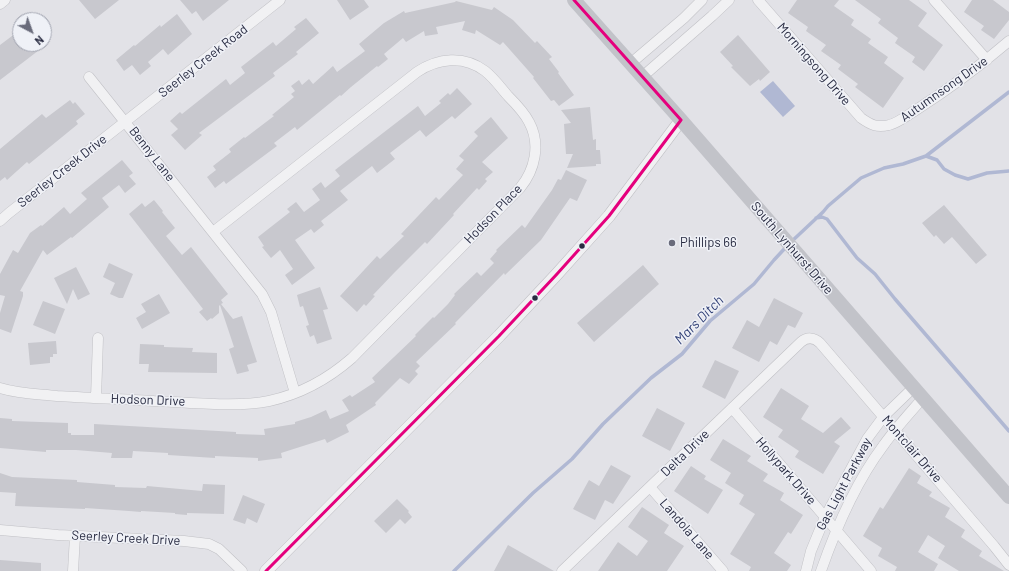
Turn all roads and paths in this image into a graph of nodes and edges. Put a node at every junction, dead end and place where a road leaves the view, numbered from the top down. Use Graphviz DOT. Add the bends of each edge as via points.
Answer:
graph roads {
  1 [pos="5,0"];
  2 [pos="280,0"];
  3 [pos="574,0"];
  4 [pos="702,0"];
  5 [pos="728,0"];
  6 [pos="758,0"];
  7 [pos="934,0"];
  8 [pos="0,4"];
  9 [pos="1009,41"];
  10 [pos="987,60"];
  11 [pos="630,64"];
  12 [pos="89,77"];
  13 [pos="642,77"];
  14 [pos="681,120"];
  15 [pos="126,122"];
  16 [pos="873,126"];
  17 [pos="0,221"];
  18 [pos="213,232"];
  19 [pos="98,338"];
  20 [pos="811,338"];
  21 [pos="0,388"];
  22 [pos="913,388"];
  23 [pos="295,393"];
  24 [pos="96,398"];
  25 [pos="922,399"];
  26 [pos="732,408"];
  27 [pos="884,416"];
  28 [pos="896,431"];
  29 [pos="650,487"];
  30 [pos="1009,497"];
  31 [pos="825,517"];
  32 [pos="0,530"];
  33 [pos="837,531"];
  34 [pos="75,536"];
  35 [pos="1009,565"];
  36 [pos="569,569"];
  37 [pos="74,571"];
  38 [pos="242,571"];
  39 [pos="266,571"];
  40 [pos="723,571"];
  41 [pos="806,571"];
  42 [pos="821,571"];
  43 [pos="871,571"];
  1 -- 8 [label="street"];
  2 -- 15 [label="street, Seerley Creek Road"];
  3 -- 11 [label="main road, South Lynhurst Drive"];
  4 -- 11 [label="street"];
  5 -- 13 [label="street"];
  6 -- 16 [label="street, Morningsong Drive" via="861,118"];
  7 -- 10 [label="street"];
  9 -- 10 [label="street, Autumnsong Drive"];
  10 -- 16 [label="street, Autumnsong Drive" via="908,116 890,125"];
  11 -- 13 [label="main road, South Lynhurst Drive"];
  12 -- 15 [label="street, Benny Lane"];
  13 -- 14 [label="main road, South Lynhurst Drive"];
  14 -- 22 [label="main road, South Lynhurst Drive"];
  14 -- 39 [label="street" via="609,216 557,274"];
  15 -- 17 [label="street, Seerley Creek Drive"];
  15 -- 18 [label="street, Benny Lane"];
  18 -- 23 [label="street, Benny Lane" via="269,305"];
  18 -- 23 [label="street, Hodson Place" via="417,72 436,62 462,61 481,68 492,77 529,122 535,139 534,160 532,169 520,188 352,358 325,378"];
  19 -- 24 [label="street"];
  20 -- 26 [label="street, Delta Drive" via="801,342"];
  20 -- 27 [label="street, Montclair Drive" via="820,343"];
  21 -- 24 [label="street, Hodson Drive" via="17,393"];
  22 -- 25 [label="main road, South Lynhurst Drive"];
  22 -- 27 [label="street, Gas Light Parkway"];
  23 -- 24 [label="street, Hodson Drive" via="247,404"];
  25 -- 28 [label="street, Gas Light Parkway"];
  25 -- 30 [label="main road, South Lynhurst Drive"];
  26 -- 29 [label="street, Delta Drive"];
  26 -- 31 [label="street, Hollypark Drive"];
  27 -- 28 [label="street, Montclair Drive"];
  27 -- 31 [label="street, Gas Light Parkway" via="867,439"];
  28 -- 33 [label="street, Gas Light Parkway" via="883,446 859,485"];
  28 -- 35 [label="street, Montclair Drive"];
  29 -- 36 [label="street, Delta Drive"];
  29 -- 40 [label="street, Landola Lane"];
  31 -- 33 [label="street, Hollypark Drive"];
  31 -- 41 [label="street, Gas Light Parkway"];
  32 -- 34 [label="street, Seerley Creek Drive"];
  33 -- 42 [label="street, Gas Light Parkway"];
  33 -- 43 [label="street, Hollypark Drive"];
  34 -- 37 [label="street"];
  34 -- 38 [label="street, Seerley Creek Drive" via="209,544 219,549"];
}
